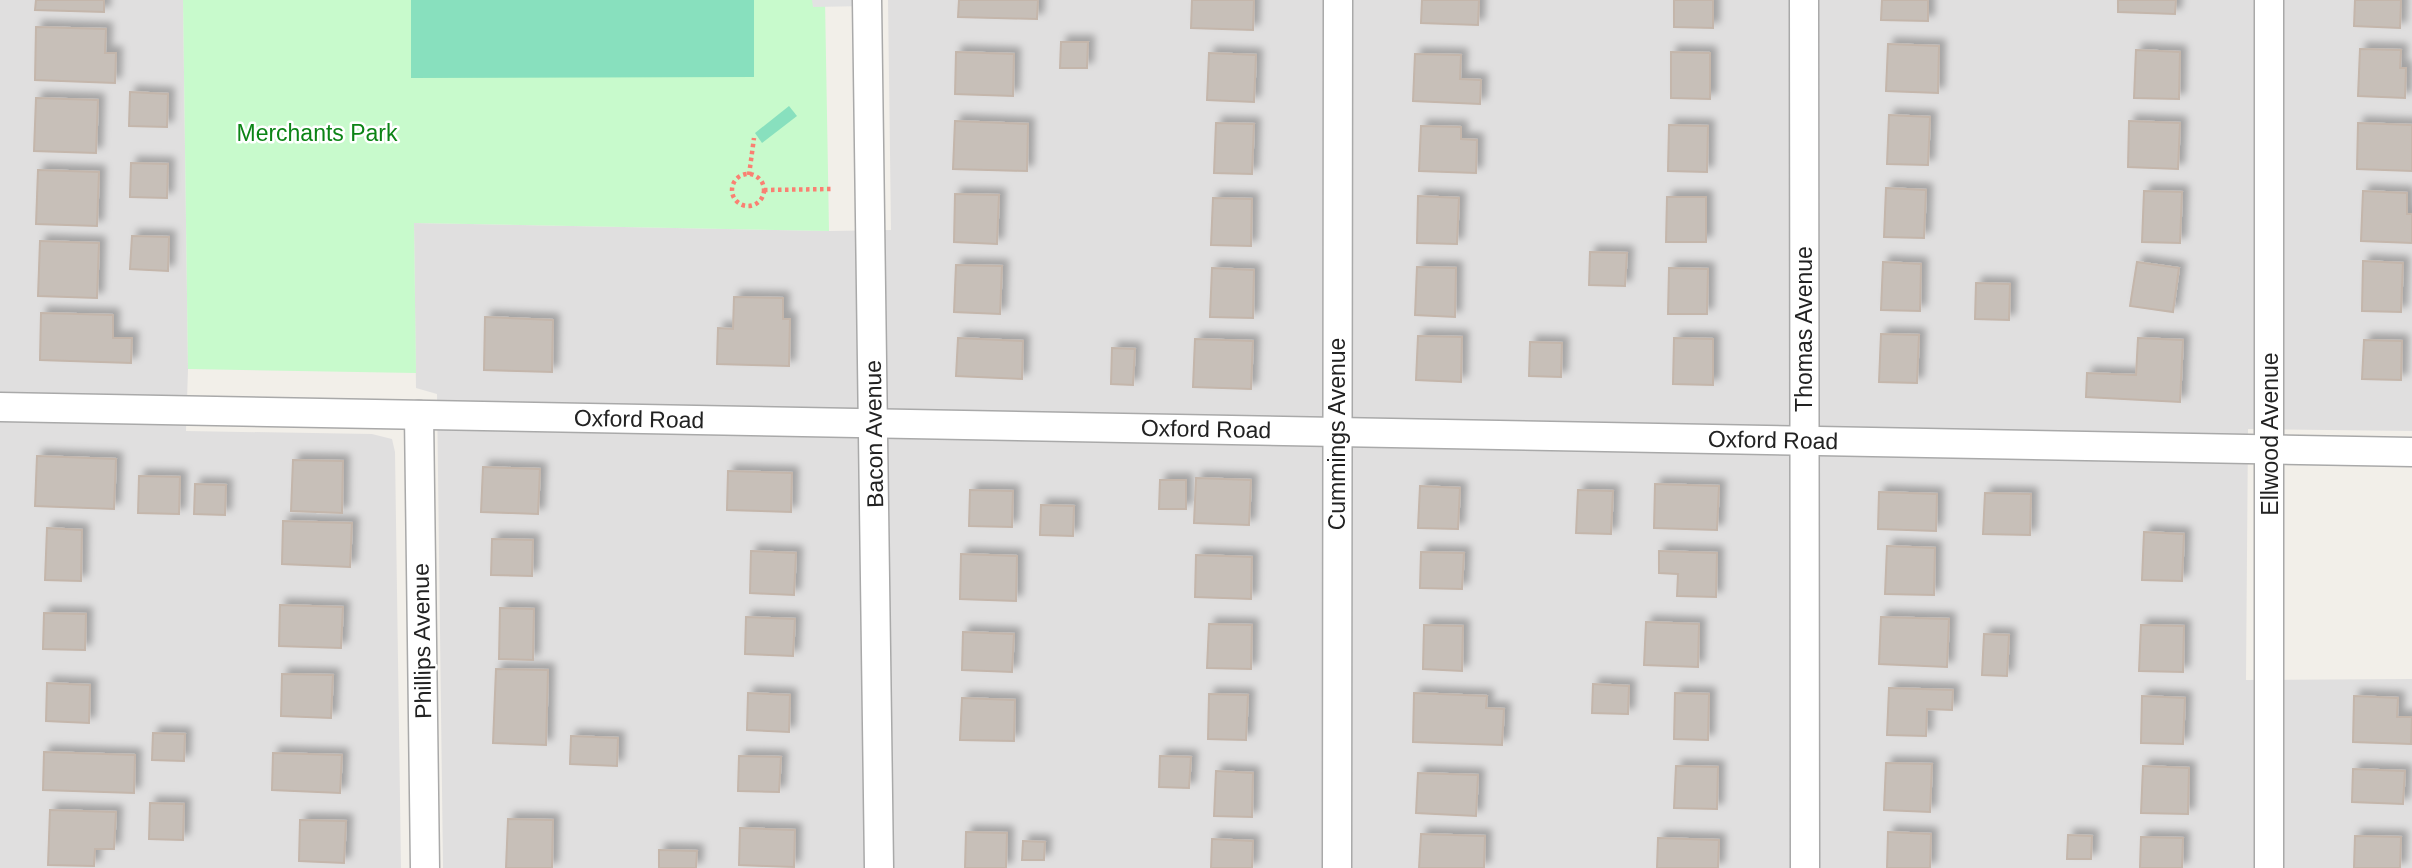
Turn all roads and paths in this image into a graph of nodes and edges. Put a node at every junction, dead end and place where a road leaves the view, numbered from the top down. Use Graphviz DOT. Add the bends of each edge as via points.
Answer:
graph roads {
  1 [pos="867,0"];
  2 [pos="1338,0"];
  3 [pos="1804,0"];
  4 [pos="2269,0"];
  5 [pos="754,138"];
  6 [pos="749,175"];
  7 [pos="832,189"];
  8 [pos="764,190"];
  9 [pos="0,407"];
  10 [pos="419,415"];
  11 [pos="874,424"];
  12 [pos="1338,431"];
  13 [pos="1805,441"];
  14 [pos="2270,449"];
  15 [pos="2412,452"];
  16 [pos="425,868"];
  17 [pos="879,868"];
  18 [pos="1337,868"];
  19 [pos="1805,868"];
  20 [pos="2269,868"];
  1 -- 11 [label="street, Bacon Avenue"];
  2 -- 12 [label="street, Cummings Avenue"];
  3 -- 13 [label="street, Thomas Avenue"];
  4 -- 14 [label="street, Ellwood Avenue"];
  5 -- 6 [label="path"];
  6 -- 8 [label="path" via="755,174"];
  6 -- 8 [label="path" via="743,174 733,183 733,196 743,206 754,206 764,197"];
  7 -- 8 [label="path"];
  9 -- 10 [label="street, Oxford Road"];
  10 -- 11 [label="street, Oxford Road"];
  10 -- 16 [label="street, Phillips Avenue"];
  11 -- 12 [label="street, Oxford Road"];
  11 -- 17 [label="street, Bacon Avenue"];
  12 -- 13 [label="street, Oxford Road"];
  12 -- 18 [label="street, Cummings Avenue"];
  13 -- 14 [label="street, Oxford Road"];
  13 -- 19 [label="street, Thomas Avenue"];
  14 -- 15 [label="street, Oxford Road"];
  14 -- 20 [label="street, Ellwood Avenue"];
}
